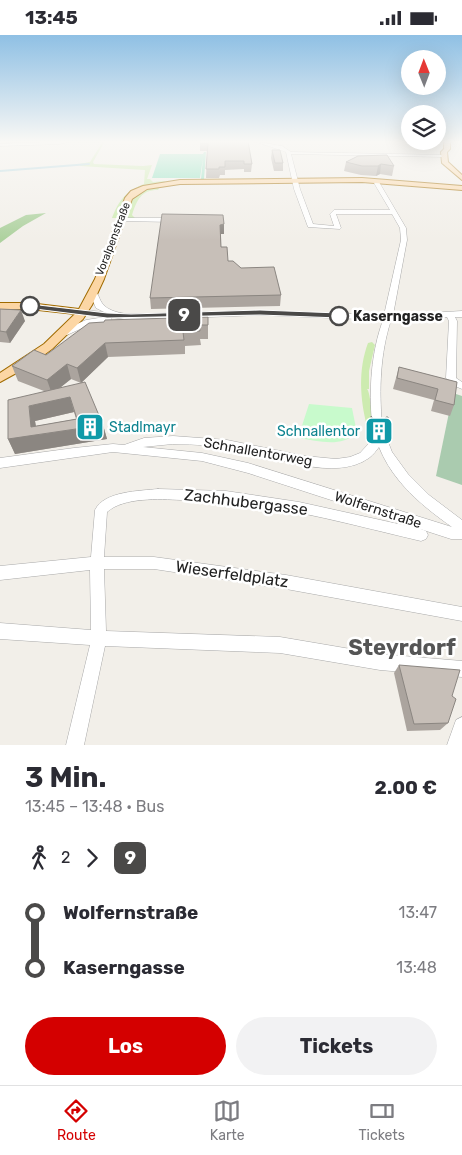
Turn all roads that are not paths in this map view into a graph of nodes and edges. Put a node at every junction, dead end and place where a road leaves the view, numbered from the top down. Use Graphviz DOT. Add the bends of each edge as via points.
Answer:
graph roads {
  1 [pos="294,174"];
  2 [pos="451,174"];
  3 [pos="453,174"];
  4 [pos="296,181"];
  5 [pos="311,181"];
  6 [pos="377,183"];
  7 [pos="435,185"];
  8 [pos="461,190"];
  9 [pos="393,211"];
  10 [pos="120,220"];
  11 [pos="187,220"];
  12 [pos="93,292"];
  13 [pos="0,306"];
  14 [pos="82,312"];
  15 [pos="462,314"];
  16 [pos="450,315"];
  17 [pos="131,317"];
  18 [pos="388,318"];
  19 [pos="64,333"];
  20 [pos="0,378"];
  21 [pos="462,386"];
  22 [pos="380,434"];
  23 [pos="128,449"];
  24 [pos="0,463"];
  25 [pos="462,527"];
  26 [pos="462,533"];
  27 [pos="421,535"];
  28 [pos="97,563"];
  29 [pos="0,573"];
  30 [pos="462,614"];
  31 [pos="0,631"];
  32 [pos="99,638"];
  33 [pos="462,669"];
  34 [pos="462,726"];
  35 [pos="75,745"];
  36 [pos="456,745"];
  1 -- 4 [label="street"];
  2 -- 7 [label="main road" via="448,183"];
  3 -- 8 [label="main road"];
  4 -- 5 [label="main road, Voralpenstraße"];
  4 -- 9 [label="street" via="310,226 338,228 333,212"];
  4 -- 10 [label="main road, Voralpenstraße" via="155,184 131,195"];
  5 -- 6 [label="main road"];
  5 -- 7 [label="main road"];
  6 -- 8 [label="main road"];
  6 -- 9 [label="street"];
  7 -- 8 [label="main road"];
  9 -- 18 [label="street" via="403,228 404,240"];
  10 -- 11 [label="street"];
  10 -- 12 [label="main road, Voralpenstraße"];
  12 -- 14 [label="main road, Voralpenstraße"];
  12 -- 17 [label="street" via="102,309"];
  13 -- 14 [label="main road"];
  14 -- 17 [label="street"];
  14 -- 19 [label="main road, Voralpenstraße"];
  15 -- 16 [label="street"];
  16 -- 18 [label="street"];
  16 -- 21 [label="street" via="453,321 451,378"];
  17 -- 18 [label="street" via="270,313"];
  17 -- 19 [label="street" via="89,322"];
  18 -- 22 [label="street" via="376,370 375,397"];
  19 -- 20 [label="main road, Voralpenstraße"];
  22 -- 23 [label="street, Schnallentorweg" via="366,455 349,461 311,462 244,447 186,440 149,441"];
  22 -- 25 [label="street" via="407,483"];
  23 -- 24 [label="street, Wolfernstraße" via="94,449"];
  23 -- 26 [label="street, Wolfernstraße" via="202,457 248,468 451,533"];
  27 -- 28 [label="street, Zachhubergasse" via="340,515 260,501 204,495 142,495 118,499 103,507"];
  28 -- 29 [label="street, Wieserfeldplatz"];
  28 -- 30 [label="street, Wieserfeldplatz" via="174,565 286,581"];
  28 -- 32 [label="street, Zachhubergasse"];
  31 -- 32 [label="street"];
  32 -- 33 [label="street" via="280,645 380,662"];
  32 -- 35 [label="street, Zachhubergasse"];
  34 -- 36 [label="street"];
}
